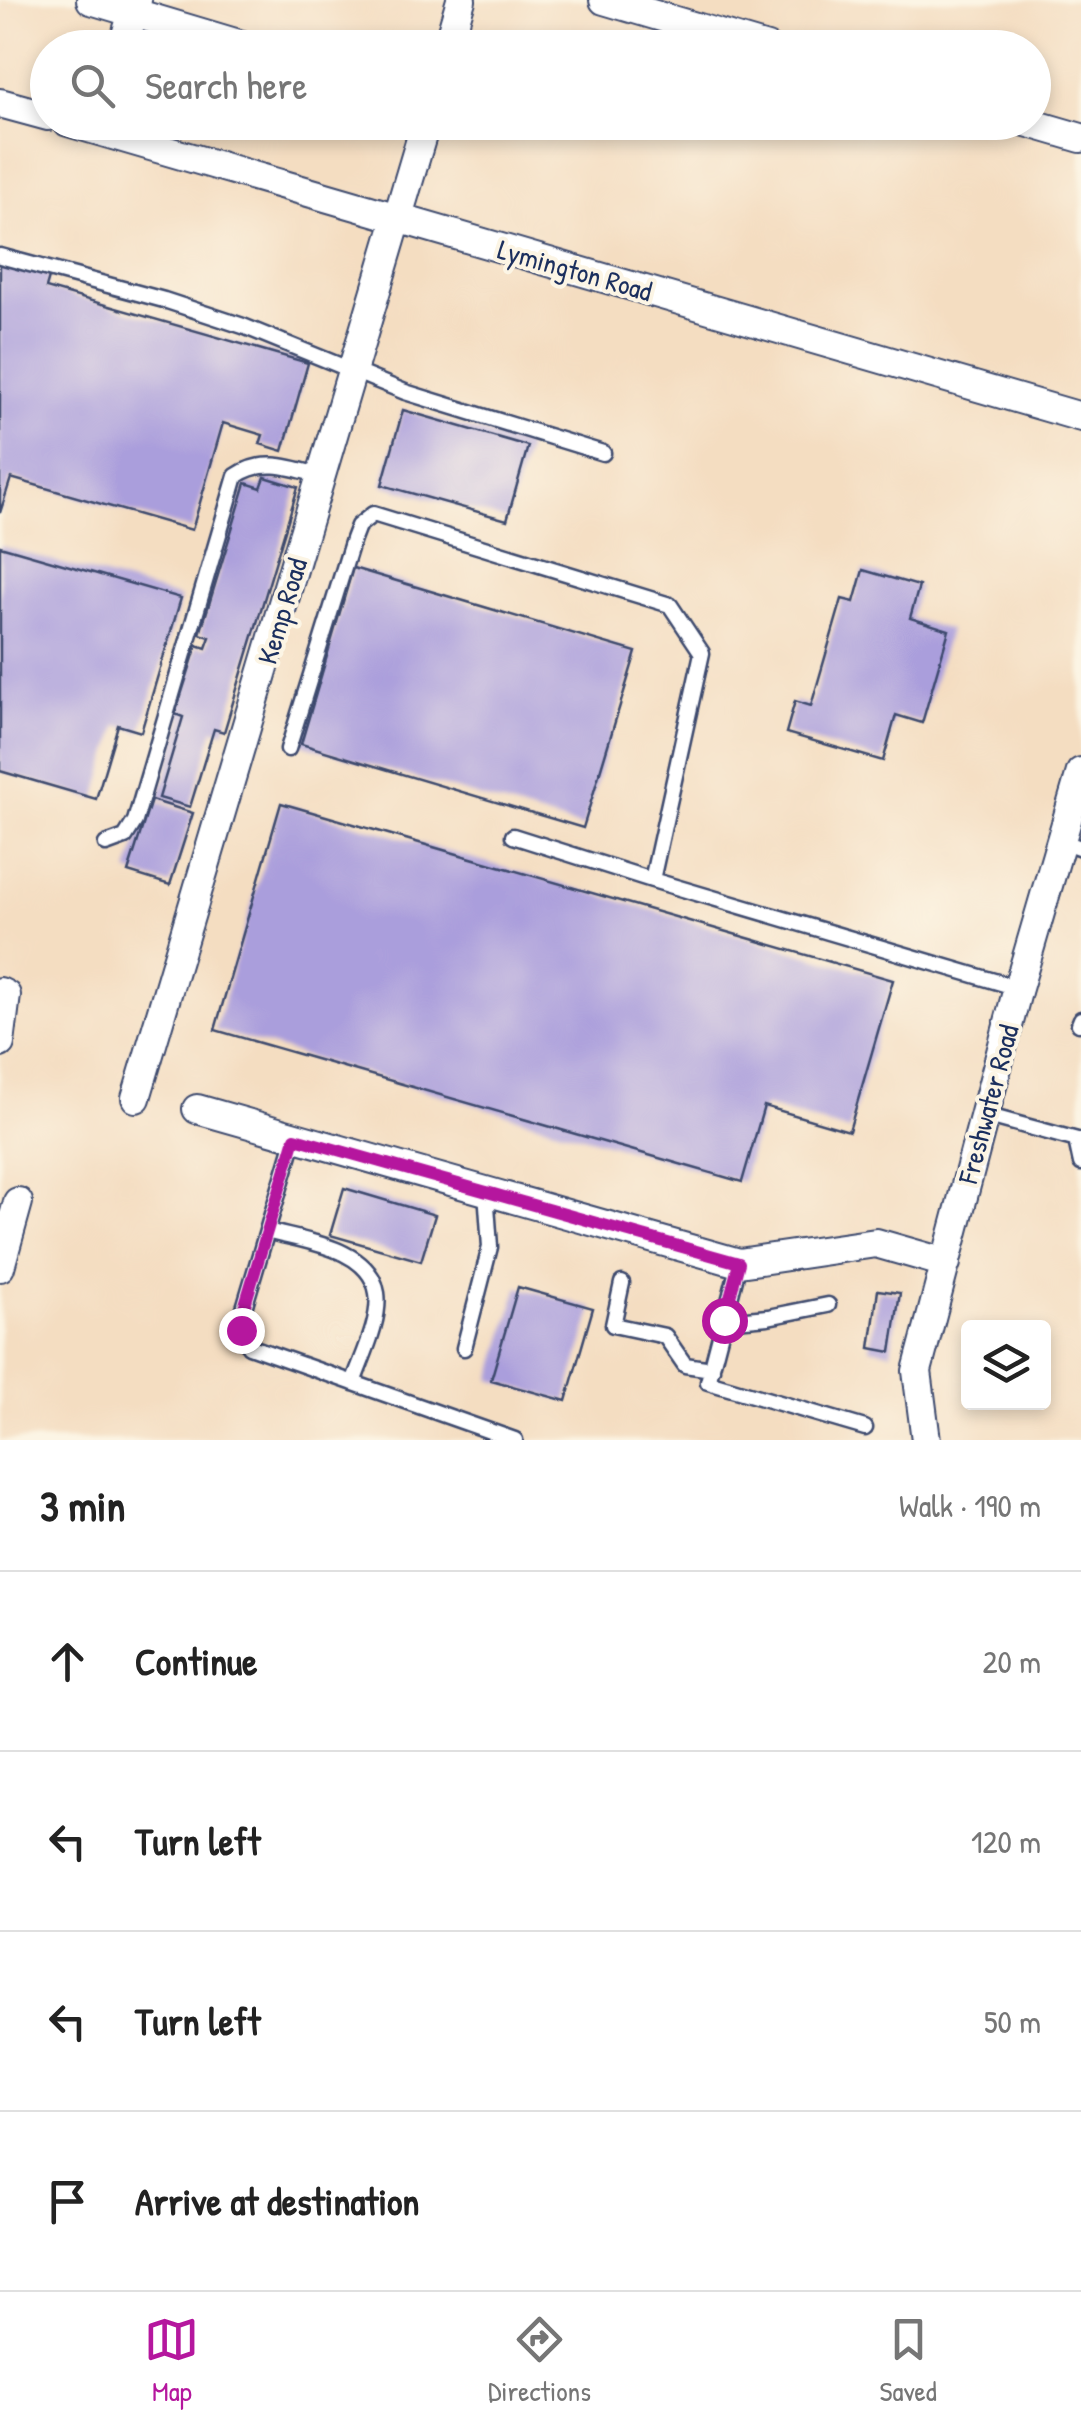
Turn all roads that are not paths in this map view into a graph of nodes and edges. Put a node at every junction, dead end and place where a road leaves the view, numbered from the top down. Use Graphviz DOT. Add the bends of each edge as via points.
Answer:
graph roads {
  1 [pos="91,0"];
  2 [pos="461,0"];
  3 [pos="604,0"];
  4 [pos="135,6"];
  5 [pos="128,30"];
  6 [pos="202,30"];
  7 [pos="452,30"];
  8 [pos="706,30"];
  9 [pos="0,102"];
  10 [pos="30,111"];
  11 [pos="1051,129"];
  12 [pos="1081,138"];
  13 [pos="141,140"];
  14 [pos="421,140"];
  15 [pos="397,219"];
  16 [pos="0,256"];
  17 [pos="353,370"];
  18 [pos="1081,417"];
  19 [pos="603,453"];
  20 [pos="322,476"];
  21 [pos="288,749"];
  22 [pos="1081,772"];
  23 [pos="514,836"];
  24 [pos="106,844"];
  25 [pos="1071,844"];
  26 [pos="652,880"];
  27 [pos="1018,988"];
  28 [pos="0,992"];
  29 [pos="0,1043"];
  30 [pos="136,1098"];
  31 [pos="197,1109"];
  32 [pos="985,1114"];
  33 [pos="295,1138"];
  34 [pos="1078,1140"];
  35 [pos="1081,1163"];
  36 [pos="486,1191"];
  37 [pos="18,1202"];
  38 [pos="267,1231"];
  39 [pos="946,1262"];
  40 [pos="739,1263"];
  41 [pos="0,1267"];
  42 [pos="622,1283"];
  43 [pos="828,1305"];
  44 [pos="724,1320"];
  45 [pos="464,1348"];
  46 [pos="712,1369"];
  47 [pos="353,1383"];
  48 [pos="865,1428"];
  49 [pos="514,1440"];
  50 [pos="926,1440"];
  1 -- 4 [label="street"];
  2 -- 7 [label="street"];
  3 -- 8 [label="street"];
  4 -- 5 [label="street"];
  4 -- 6 [label="street"];
  9 -- 10 [label="street"];
  11 -- 12 [label="street"];
  13 -- 15 [label="street, Lymington Road"];
  14 -- 15 [label="street, Kemp Road"];
  15 -- 17 [label="street, Kemp Road"];
  15 -- 18 [label="street, Lymington Road"];
  16 -- 17 [label="lane" via="212,316"];
  17 -- 19 [label="lane"];
  17 -- 20 [label="street, Kemp Road"];
  20 -- 24 [label="lane" via="264,464 236,476 135,821 118,842"];
  20 -- 30 [label="street, Kemp Road"];
  21 -- 26 [label="lane" via="353,539 373,514 670,605 702,653"];
  22 -- 25 [label="street, Freshwater Road"];
  23 -- 26 [label="lane"];
  25 -- 27 [label="street, Freshwater Road"];
  26 -- 27 [label="lane"];
  27 -- 32 [label="street, Freshwater Road"];
  28 -- 29 [label="street" via="6,995"];
  31 -- 33 [label="street"];
  32 -- 34 [label="lane"];
  32 -- 39 [label="street, Freshwater Road"];
  33 -- 36 [label="street"];
  33 -- 38 [label="lane"];
  34 -- 35 [label="lane"];
  36 -- 40 [label="street"];
  36 -- 45 [label="lane" via="490,1247"];
  37 -- 41 [label="street"];
  38 -- 47 [label="lane" via="351,1257 373,1281 376,1311"];
  38 -- 47 [label="lane" via="242,1336 258,1350"];
  39 -- 40 [label="street" via="876,1242"];
  39 -- 50 [label="street, Freshwater Road" via="917,1371"];
  40 -- 44 [label="lane"];
  42 -- 46 [label="lane" via="614,1325 665,1336 684,1365"];
  43 -- 44 [label="lane"];
  44 -- 46 [label="lane"];
  46 -- 48 [label="lane" via="708,1382"];
  47 -- 49 [label="lane"];
}
